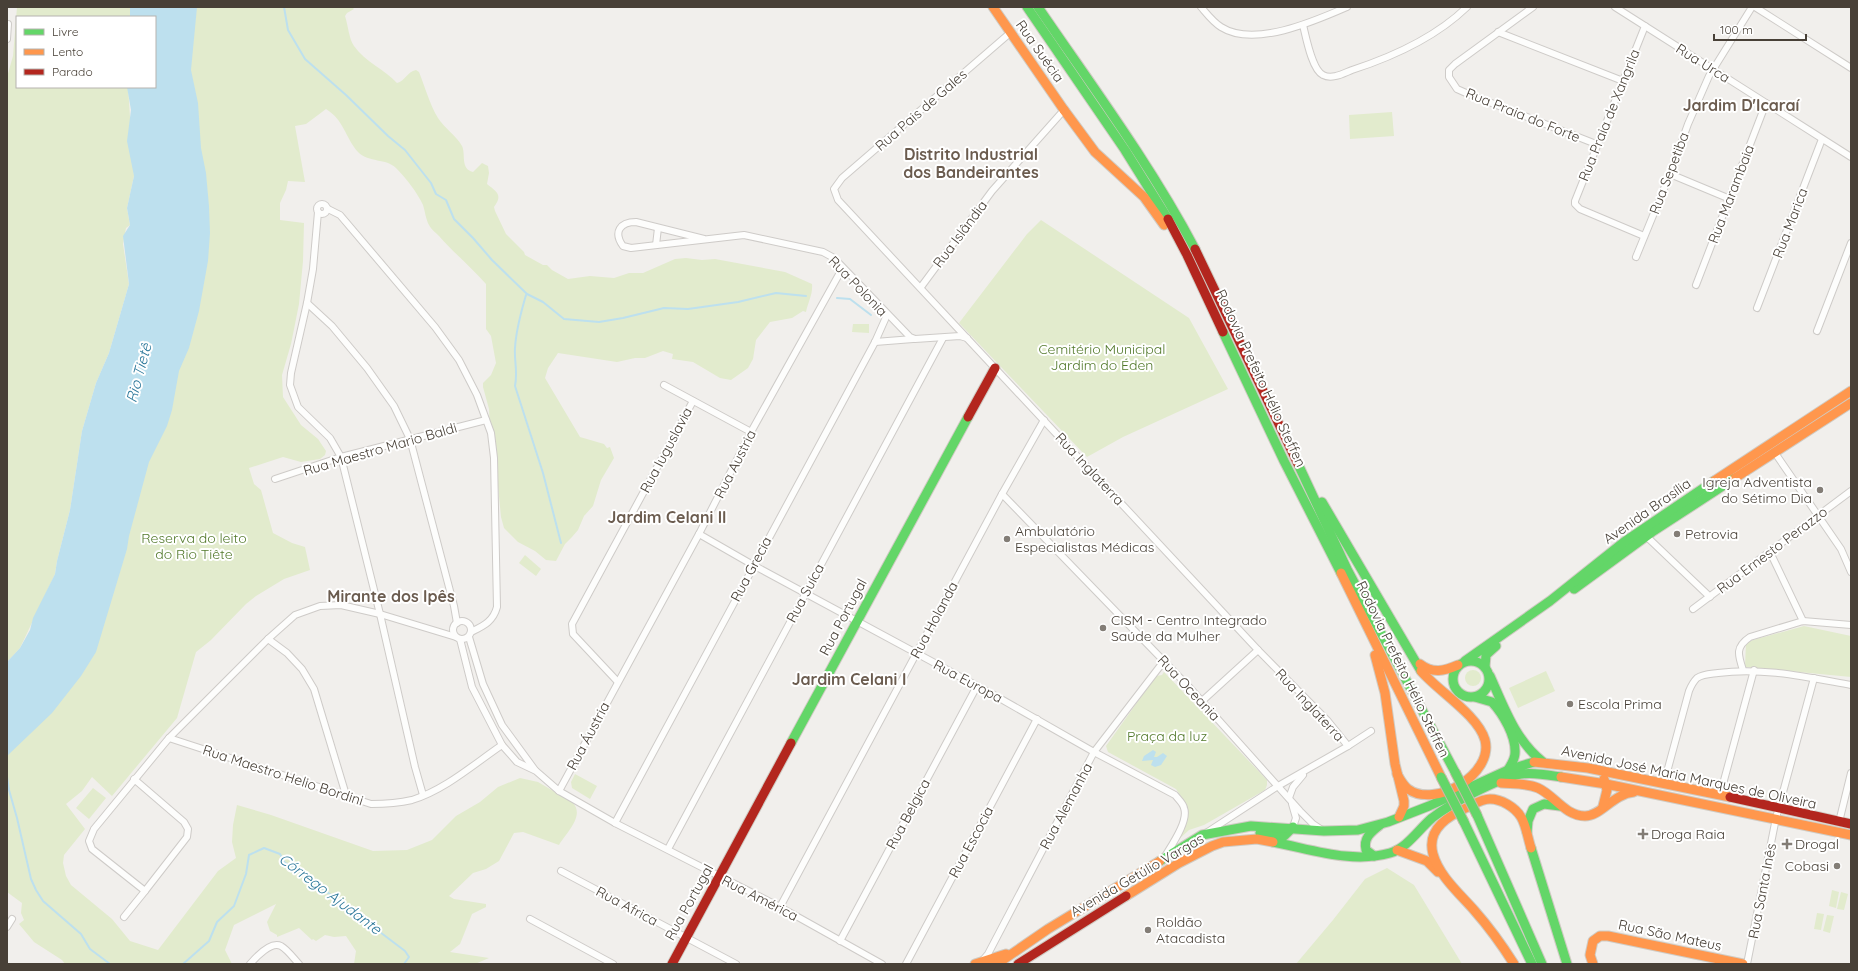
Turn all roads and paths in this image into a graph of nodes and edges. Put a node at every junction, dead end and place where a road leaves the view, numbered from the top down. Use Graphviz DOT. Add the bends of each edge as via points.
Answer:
graph roads {
  1 [pos="993,7"];
  2 [pos="1027,7"];
  3 [pos="1038,7"];
  4 [pos="1201,7"];
  5 [pos="1348,7"];
  6 [pos="1467,7"];
  7 [pos="1533,7"];
  8 [pos="1615,7"];
  9 [pos="1753,7"];
  10 [pos="8,24"];
  11 [pos="1303,25"];
  12 [pos="1645,26"];
  13 [pos="1498,32"];
  14 [pos="1010,33"];
  15 [pos="7,39"];
  16 [pos="1851,68"];
  17 [pos="1712,69"];
  18 [pos="1623,81"];
  19 [pos="1766,103"];
  20 [pos="1064,110"];
  21 [pos="1822,139"];
  22 [pos="1596,144"];
  23 [pos="1851,157"];
  24 [pos="1670,174"];
  25 [pos="834,189"];
  26 [pos="1730,199"];
  27 [pos="658,228"];
  28 [pos="1644,236"];
  29 [pos="704,239"];
  30 [pos="1851,243"];
  31 [pos="656,245"];
  32 [pos="1187,255"];
  33 [pos="1636,257"];
  34 [pos="842,269"];
  35 [pos="1696,285"];
  36 [pos="921,287"];
  37 [pos="307,303"];
  38 [pos="1758,308"];
  39 [pos="887,315"];
  40 [pos="1817,332"];
  41 [pos="943,338"];
  42 [pos="967,338"];
  43 [pos="915,339"];
  44 [pos="875,342"];
  45 [pos="995,368"];
  46 [pos="664,385"];
  47 [pos="1851,392"];
  48 [pos="693,401"];
  49 [pos="1851,403"];
  50 [pos="486,420"];
  51 [pos="1044,420"];
  52 [pos="751,432"];
  53 [pos="1781,436"];
  54 [pos="410,439"];
  55 [pos="1286,440"];
  56 [pos="1758,452"];
  57 [pos="1775,453"];
  58 [pos="341,458"];
  59 [pos="275,479"];
  60 [pos="1851,491"];
  61 [pos="1002,494"];
  62 [pos="1818,515"];
  63 [pos="698,534"];
  64 [pos="1646,536"];
  65 [pos="1770,552"];
  66 [pos="754,565"];
  67 [pos="1851,572"];
  68 [pos="805,593"];
  69 [pos="1710,597"];
  70 [pos="1355,600"];
  71 [pos="454,606"];
  72 [pos="1693,608"];
  73 [pos="380,614"];
  74 [pos="856,621"];
  75 [pos="1803,621"];
  76 [pos="466,622"];
  77 [pos="489,622"];
  78 [pos="456,624"];
  79 [pos="1851,625"];
  80 [pos="434,629"];
  81 [pos="470,635"];
  82 [pos="458,638"];
  83 [pos="268,639"];
  84 [pos="1258,650"];
  85 [pos="916,653"];
  86 [pos="1411,655"];
  87 [pos="1164,661"];
  88 [pos="1461,663"];
  89 [pos="1743,670"];
  90 [pos="1754,670"];
  91 [pos="1487,671"];
  92 [pos="1814,678"];
  93 [pos="618,681"];
  94 [pos="1851,685"];
  95 [pos="977,686"];
  96 [pos="1475,697"];
  97 [pos="1201,702"];
  98 [pos="1037,719"];
  99 [pos="1371,731"];
  100 [pos="169,738"];
  101 [pos="502,745"];
  102 [pos="1348,746"];
  103 [pos="1094,752"];
  104 [pos="1543,762"];
  105 [pos="1508,770"];
  106 [pos="1597,770"];
  107 [pos="536,771"];
  108 [pos="1306,771"];
  109 [pos="1851,773"];
  110 [pos="1397,774"];
  111 [pos="134,779"];
  112 [pos="1496,783"];
  113 [pos="1664,783"];
  114 [pos="1606,784"];
  115 [pos="1278,786"];
  116 [pos="559,791"];
  117 [pos="1644,792"];
  118 [pos="346,795"];
  119 [pos="1720,795"];
  120 [pos="423,796"];
  121 [pos="1289,798"];
  122 [pos="1603,806"];
  123 [pos="1564,807"];
  124 [pos="1411,813"];
  125 [pos="1777,813"];
  126 [pos="1399,818"];
  127 [pos="615,822"];
  128 [pos="1839,822"];
  129 [pos="1383,823"];
  130 [pos="1851,824"];
  131 [pos="1293,827"];
  132 [pos="1324,831"];
  133 [pos="1526,834"];
  134 [pos="1202,835"];
  135 [pos="1851,835"];
  136 [pos="1223,842"];
  137 [pos="668,849"];
  138 [pos="1397,850"];
  139 [pos="1374,856"];
  140 [pos="1164,858"];
  141 [pos="561,871"];
  142 [pos="719,877"];
  143 [pos="145,891"];
  144 [pos="1461,896"];
  145 [pos="780,907"];
  146 [pos="124,917"];
  147 [pos="530,919"];
  148 [pos="12,920"];
  149 [pos="7,927"];
  150 [pos="686,936"];
  151 [pos="840,941"];
  152 [pos="1017,950"];
  153 [pos="1032,954"];
  154 [pos="978,963"];
  155 [pos="250,964"];
  156 [pos="299,964"];
  157 [pos="613,964"];
  158 [pos="672,964"];
  159 [pos="736,964"];
  160 [pos="882,964"];
  161 [pos="906,964"];
  162 [pos="997,964"];
  163 [pos="1018,964"];
  164 [pos="1024,964"];
  165 [pos="1514,964"];
  166 [pos="1532,964"];
  167 [pos="1542,964"];
  168 [pos="1567,964"];
  169 [pos="1593,964"];
  170 [pos="1743,964"];
  171 [pos="1747,964"];
  1 -- 14 [label="main road, Rua Suécia"];
  2 -- 32 [label="main road, Rodovia Prefeito Hélio Steffen" via="1125,150 1163,210"];
  3 -- 55 [label="main road, Rodovia Prefeito Hélio Steffen" via="1173,208 1205,268"];
  4 -- 11 [label="street" via="1221,27 1235,32 1274,32"];
  5 -- 11 [label="street"];
  6 -- 11 [label="street" via="1422,40 1378,61 1332,77 1322,75 1316,69"];
  7 -- 13 [label="street"];
  8 -- 12 [label="street, Rua Urca"];
  9 -- 16 [label="street"];
  9 -- 17 [label="street, Rua Sepetiba"];
  10 -- 15 [label="street"];
  12 -- 17 [label="street, Rua Urca"];
  12 -- 18 [label="street, Rua Praia de Xangrila"];
  13 -- 18 [label="street"];
  13 -- 22 [label="street, Rua Praia do Forte" via="1455,64 1450,70 1452,84 1466,93"];
  14 -- 20 [label="main road, Rua Suécia"];
  14 -- 25 [label="street, Rua Pais de Gales" via="842,178"];
  17 -- 19 [label="street, Rua Urca"];
  17 -- 24 [label="street, Rua Sepetiba"];
  18 -- 22 [label="street, Rua Praia de Xangrila"];
  19 -- 21 [label="street, Rua Urca"];
  19 -- 26 [label="street, Rua Marambaia"];
  20 -- 32 [label="main road, Rua Suécia" via="1095,152 1144,198"];
  20 -- 36 [label="street, Rua Islândia" via="992,191"];
  21 -- 23 [label="street, Rua Urca"];
  21 -- 38 [label="street, Rua Marica"];
  22 -- 28 [label="street, Rua Praia de Xangrila" via="1575,204 1580,209"];
  24 -- 26 [label="street"];
  24 -- 28 [label="street, Rua Sepetiba"];
  25 -- 36 [label="street, Rua Inglaterra" via="842,206"];
  26 -- 35 [label="street, Rua Marambaia"];
  27 -- 29 [label="street"];
  27 -- 31 [label="street"];
  27 -- 31 [label="street, Rua Polonia" via="627,222 620,226 618,234 623,246 631,248"];
  28 -- 33 [label="street, Rua Sepetiba"];
  29 -- 31 [label="street, Rua Polonia"];
  29 -- 34 [label="street, Rua Polonia" via="744,234 823,252 834,258"];
  30 -- 40 [label="street"];
  32 -- 70 [label="main road, Rodovia Prefeito Hélio Steffen" via="1284,461"];
  34 -- 39 [label="street, Rua Polonia"];
  34 -- 52 [label="street, Rua Austria"];
  36 -- 42 [label="street, Rua Inglaterra"];
  37 -- 50 [label="street" via="313,269 318,207 322,204 340,215 435,327 459,360 477,395"];
  37 -- 54 [label="street" via="332,326 367,368 394,406"];
  37 -- 58 [label="street" via="290,385 298,407 330,438"];
  39 -- 43 [label="street, Rua Polonia" via="905,334"];
  39 -- 44 [label="street, Rua Grecia"];
  41 -- 42 [label="street"];
  41 -- 43 [label="street"];
  41 -- 68 [label="street, Rua Suíca"];
  42 -- 45 [label="street, Rua Inglaterra"];
  43 -- 44 [label="street"];
  44 -- 66 [label="street, Rua Grecia"];
  45 -- 51 [label="street, Rua Inglaterra"];
  45 -- 74 [label="main road, Rua Portugal"];
  46 -- 48 [label="street"];
  47 -- 53 [label="main road, Avenida Brasília"];
  48 -- 52 [label="street"];
  48 -- 93 [label="street, Rua Iuguslavia" via="572,624 573,634"];
  49 -- 57 [label="main road, Avenida Brasília"];
  50 -- 54 [label="street, Rua Maestro Mario Baldi"];
  50 -- 77 [label="street" via="491,433 494,458 497,608"];
  51 -- 61 [label="street, Rua Holanda"];
  51 -- 84 [label="street, Rua Inglaterra"];
  52 -- 63 [label="street, Rua Austria"];
  53 -- 56 [label="main road, Avenida Brasília"];
  53 -- 57 [label="main road"];
  54 -- 58 [label="street, Rua Maestro Mario Baldi"];
  54 -- 71 [label="street"];
  55 -- 86 [label="main road"];
  55 -- 167 [label="main road, Rodovia Prefeito Hélio Steffen, bridge" via="1347,569 1477,815"];
  56 -- 57 [label="main road"];
  56 -- 88 [label="main road, Avenida Brasília" via="1631,537 1550,601"];
  57 -- 62 [label="street"];
  57 -- 64 [label="main road, Avenida Brasília"];
  58 -- 59 [label="street, Rua Maestro Mario Baldi"];
  58 -- 73 [label="street"];
  60 -- 62 [label="street, Rua Ernesto Perazzo"];
  61 -- 85 [label="street, Rua Holanda"];
  61 -- 87 [label="street, Rua Oceania"];
  62 -- 65 [label="street, Rua Ernesto Perazzo"];
  62 -- 67 [label="street" via="1841,549"];
  63 -- 66 [label="street, Rua Europa"];
  63 -- 93 [label="street, Rua Austria"];
  64 -- 69 [label="street"];
  64 -- 91 [label="main road, Avenida Brasília" via="1489,651 1484,660"];
  65 -- 69 [label="street, Rua Ernesto Perazzo"];
  65 -- 75 [label="street"];
  66 -- 68 [label="street, Rua Europa"];
  66 -- 127 [label="street, Rua Grecia"];
  68 -- 74 [label="street, Rua Europa"];
  68 -- 137 [label="street, Rua Suíca"];
  69 -- 72 [label="street, Rua Ernesto Perazzo"];
  70 -- 110 [label="main road" via="1378,663"];
  70 -- 166 [label="main road, Rodovia Prefeito Hélio Steffen, bridge"];
  71 -- 76 [label="street"];
  71 -- 78 [label="street"];
  73 -- 80 [label="street"];
  73 -- 83 [label="street" via="341,605 320,606 295,615"];
  73 -- 120 [label="street"];
  74 -- 85 [label="street, Rua Europa"];
  74 -- 142 [label="main road, Rua Portugal"];
  75 -- 79 [label="street"];
  75 -- 89 [label="street" via="1750,637 1743,642 1738,654"];
  76 -- 77 [label="street"];
  76 -- 78 [label="street"];
  76 -- 81 [label="street"];
  77 -- 81 [label="street"];
  78 -- 80 [label="street"];
  78 -- 82 [label="street" via="453,631"];
  80 -- 82 [label="street"];
  81 -- 82 [label="street"];
  81 -- 107 [label="street" via="483,684 502,725"];
  82 -- 101 [label="street" via="472,687"];
  83 -- 100 [label="street"];
  83 -- 118 [label="street" via="287,653 302,669 314,689"];
  84 -- 97 [label="street"];
  84 -- 102 [label="street, Rua Inglaterra" via="1327,720"];
  85 -- 95 [label="street, Rua Europa"];
  85 -- 145 [label="street, Rua Holanda"];
  86 -- 88 [label="main road, Avenida Brasília" via="1423,667 1434,671 1441,672"];
  86 -- 110 [label="main road" via="1424,674 1476,725 1486,749 1484,759 1469,780 1440,794 1429,796 1408,789"];
  87 -- 97 [label="street, Rua Oceania"];
  87 -- 103 [label="street, Rua Alemanha"];
  88 -- 91 [label="main road" via="1472,660 1480,662"];
  88 -- 96 [label="main road" via="1452,676 1454,688 1463,696"];
  89 -- 90 [label="street"];
  89 -- 113 [label="street" via="1703,675 1691,684"];
  90 -- 92 [label="street"];
  90 -- 119 [label="street"];
  91 -- 96 [label="main road" via="1489,680 1485,691"];
  91 -- 104 [label="main road" via="1521,740 1533,756"];
  92 -- 94 [label="street"];
  92 -- 125 [label="street, Rua Santa Inês"];
  93 -- 116 [label="street, Rua Áustria"];
  95 -- 98 [label="street, Rua Europa"];
  95 -- 151 [label="street, Rua Belgica"];
  96 -- 105 [label="main road" via="1488,700 1497,707 1513,740 1515,753"];
  97 -- 115 [label="street, Rua Oceania"];
  98 -- 103 [label="street, Rua Europa"];
  98 -- 161 [label="street, Rua Escocia"];
  99 -- 102 [label="street, Avenida Getúlio Vargas"];
  100 -- 111 [label="street"];
  100 -- 118 [label="street, Rua Maestro Helio Bordini"];
  101 -- 107 [label="street" via="517,762"];
  101 -- 120 [label="street, Rua Maestro Helio Bordini"];
  102 -- 108 [label="street, Avenida Getúlio Vargas"];
  103 -- 140 [label="street, Rua Europa" via="1175,795 1184,806 1184,820"];
  103 -- 154 [label="street, Rua Alemanha" via="988,954"];
  104 -- 105 [label="main road, Avenida José Maria Marques de Oliveira"];
  104 -- 106 [label="main road, Avenida José Maria Marques de Oliveira"];
  105 -- 124 [label="main road, Avenida José Maria Marques de Oliveira"];
  106 -- 113 [label="main road, Avenida José Maria Marques de Oliveira"];
  106 -- 114 [label="main road"];
  107 -- 116 [label="street, Rua América"];
  108 -- 115 [label="street, Avenida Getúlio Vargas"];
  108 -- 121 [label="street" via="1293,787"];
  109 -- 128 [label="street"];
  110 -- 126 [label="main road" via="1404,801"];
  111 -- 143 [label="street" via="184,822 188,829 187,837"];
  111 -- 143 [label="street" via="94,829 89,841 92,849"];
  112 -- 114 [label="main road, Avenida José Maria Marques de Oliveira" via="1521,774 1534,773"];
  112 -- 123 [label="main road" via="1540,788"];
  112 -- 138 [label="main road, Avenida José Maria Marques de Oliveira" via="1451,804"];
  113 -- 119 [label="main road, Avenida José Maria Marques de Oliveira"];
  114 -- 117 [label="main road, Avenida José Maria Marques de Oliveira"];
  114 -- 122 [label="main road" via="1607,797"];
  115 -- 121 [label="street, Rua Oceania"];
  115 -- 134 [label="street, Avenida Getúlio Vargas"];
  116 -- 127 [label="street, Rua América"];
  117 -- 122 [label="main road" via="1626,792"];
  117 -- 125 [label="main road, Avenida José Maria Marques de Oliveira"];
  118 -- 120 [label="street, Rua Maestro Helio Bordini" via="372,804 393,804"];
  119 -- 125 [label="main road, Avenida José Maria Marques de Oliveira"];
  121 -- 131 [label="street, Rua Oceania" via="1296,818"];
  121 -- 132 [label="street, Rua Oceania" via="1309,820"];
  122 -- 123 [label="main road" via="1597,812 1586,816"];
  123 -- 133 [label="main road" via="1544,804 1533,809"];
  124 -- 126 [label="main road, Avenida Getúlio Vargas"];
  125 -- 128 [label="main road, Avenida José Maria Marques de Oliveira"];
  125 -- 135 [label="main road, Avenida José Maria Marques de Oliveira"];
  125 -- 171 [label="street, Rua Santa Inês"];
  126 -- 129 [label="main road, Avenida Getúlio Vargas"];
  127 -- 137 [label="street, Rua América"];
  128 -- 130 [label="main road, Avenida José Maria Marques de Oliveira"];
  129 -- 132 [label="main road, Avenida Getúlio Vargas" via="1358,830"];
  129 -- 139 [label="main road" via="1367,836 1365,841 1366,850"];
  131 -- 132 [label="main road, Avenida Getúlio Vargas"];
  131 -- 134 [label="main road, Avenida Getúlio Vargas" via="1251,826"];
  131 -- 136 [label="main road" via="1284,836 1262,833 1234,836"];
  133 -- 144 [label="main road" via="1521,816 1506,803 1498,800 1482,800 1446,817 1436,831 1432,849 1438,864"];
  133 -- 168 [label="main road"];
  134 -- 140 [label="main road, Avenida Getúlio Vargas"];
  136 -- 139 [label="main road, Avenida Getúlio Vargas" via="1257,839 1356,858"];
  136 -- 153 [label="main road, Avenida Getúlio Vargas" via="1179,863"];
  137 -- 142 [label="street, Rua América"];
  138 -- 139 [label="main road, Avenida Getúlio Vargas"];
  138 -- 144 [label="main road" via="1427,861"];
  140 -- 152 [label="main road, Avenida Getúlio Vargas"];
  141 -- 150 [label="street, Rua Africa"];
  142 -- 145 [label="street, Rua América"];
  142 -- 150 [label="main road, Rua Portugal"];
  143 -- 146 [label="street"];
  144 -- 165 [label="main road"];
  145 -- 151 [label="street, Rua América"];
  147 -- 157 [label="street"];
  148 -- 149 [label="street"];
  150 -- 158 [label="main road, Rua Portugal"];
  150 -- 159 [label="street, Rua Africa"];
  151 -- 160 [label="street, Rua América"];
  152 -- 154 [label="main road"];
  152 -- 162 [label="main road, Avenida Getúlio Vargas"];
  153 -- 163 [label="main road, Avenida Getúlio Vargas"];
  153 -- 164 [label="main road"];
  155 -- 156 [label="street" via="275,945 281,946"];
  169 -- 170 [label="main road, Rua São Mateus" via="1590,955 1593,940 1600,936"];
}
